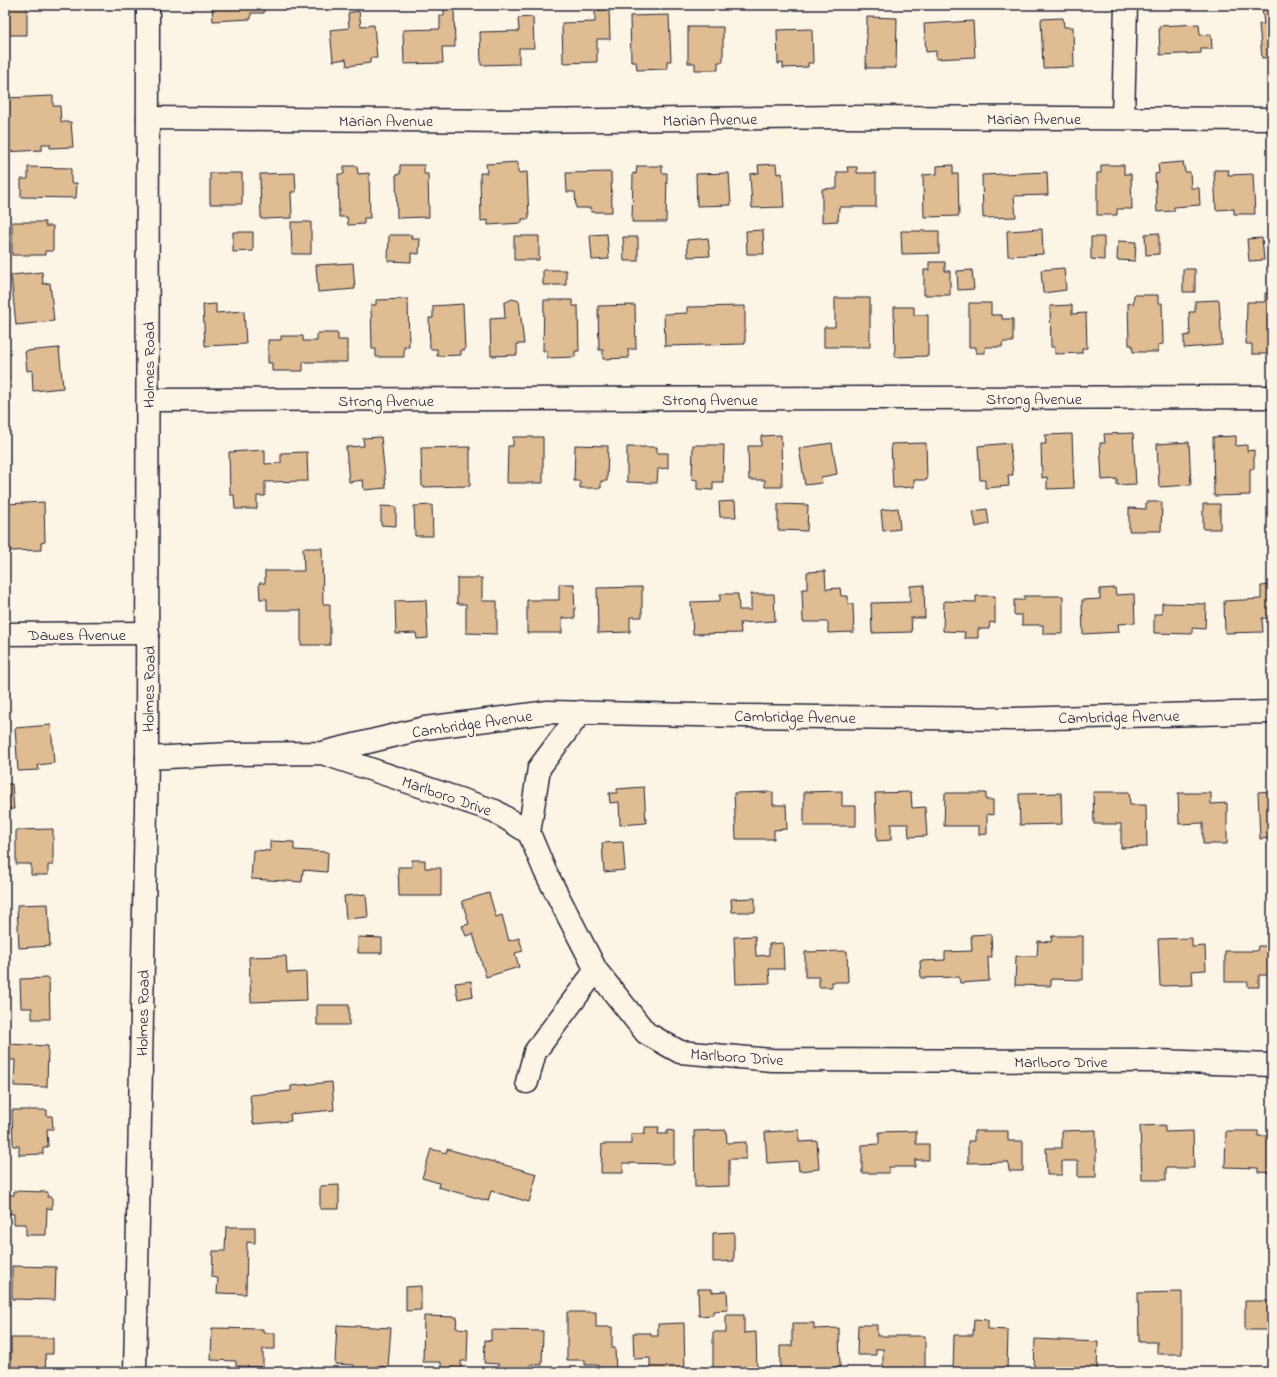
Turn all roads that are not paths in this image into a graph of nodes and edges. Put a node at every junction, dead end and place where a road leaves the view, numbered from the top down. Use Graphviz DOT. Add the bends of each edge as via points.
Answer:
graph roads {
  1 [pos="148,5"];
  2 [pos="1126,5"];
  3 [pos="148,118"];
  4 [pos="1123,118"];
  5 [pos="1272,119"];
  6 [pos="1272,397"];
  7 [pos="148,400"];
  8 [pos="148,633"];
  9 [pos="5,634"];
  10 [pos="581,712"];
  11 [pos="1272,712"];
  12 [pos="322,753"];
  13 [pos="147,758"];
  14 [pos="529,833"];
  15 [pos="596,970"];
  16 [pos="1272,1065"];
  17 [pos="527,1082"];
  18 [pos="135,1372"];
  1 -- 3 [label="street, Holmes Road"];
  2 -- 4 [label="street"];
  3 -- 4 [label="street, Marian Avenue" via="518,121 841,117"];
  3 -- 7 [label="street, Holmes Road"];
  4 -- 5 [label="street, Marian Avenue"];
  6 -- 7 [label="street, Strong Avenue"];
  7 -- 8 [label="street, Holmes Road"];
  8 -- 9 [label="street, Dawes Avenue"];
  8 -- 13 [label="street, Holmes Road"];
  10 -- 11 [label="street, Cambridge Avenue" via="1014,719"];
  10 -- 12 [label="street, Cambridge Avenue" via="548,712 425,728"];
  10 -- 14 [label="street" via="539,768"];
  12 -- 13 [label="street, Marlboro Drive"];
  12 -- 14 [label="street, Marlboro Drive" via="495,811"];
  13 -- 18 [label="street, Holmes Road"];
  14 -- 15 [label="street, Marlboro Drive" via="545,871"];
  15 -- 16 [label="street, Marlboro Drive" via="646,1032 680,1052 772,1060 1156,1061"];
  15 -- 17 [label="street" via="535,1052"];
}
